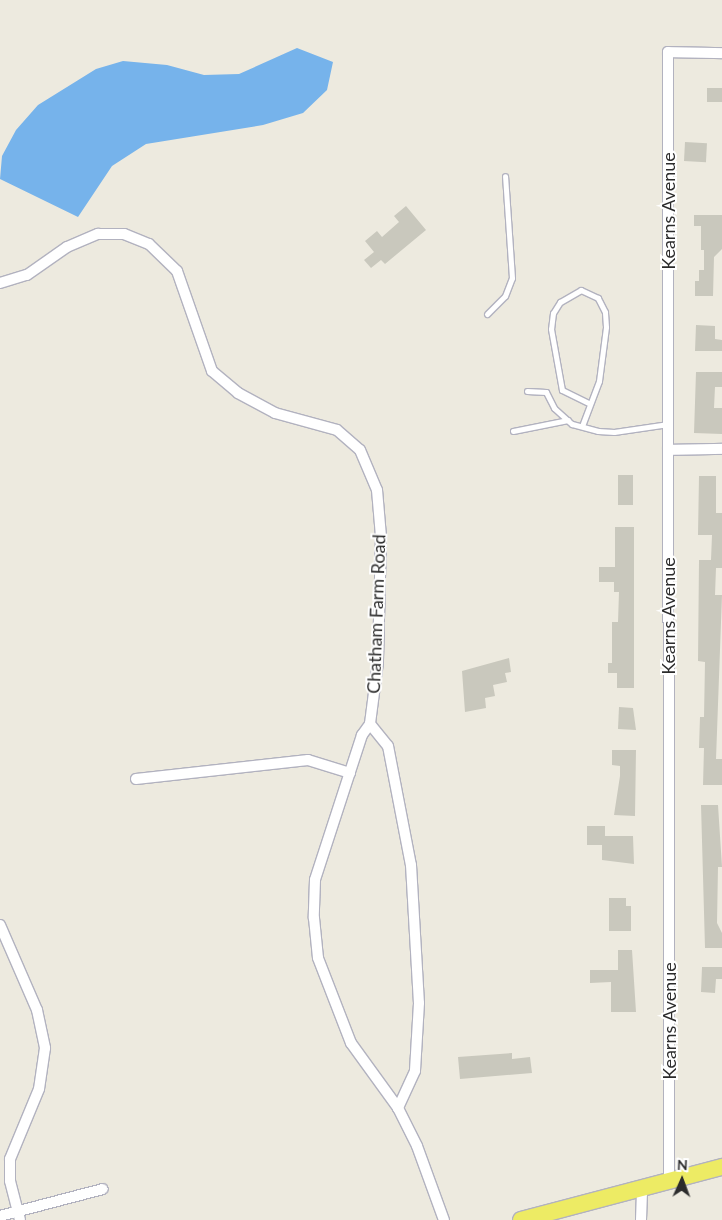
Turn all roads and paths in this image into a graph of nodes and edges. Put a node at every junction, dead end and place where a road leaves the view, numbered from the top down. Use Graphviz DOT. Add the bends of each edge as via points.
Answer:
graph roads {
  1 [pos="722,53"];
  2 [pos="505,176"];
  3 [pos="0,283"];
  4 [pos="487,314"];
  5 [pos="527,391"];
  6 [pos="589,403"];
  7 [pos="568,420"];
  8 [pos="668,424"];
  9 [pos="582,426"];
  10 [pos="513,431"];
  11 [pos="668,450"];
  12 [pos="722,450"];
  13 [pos="370,724"];
  14 [pos="350,773"];
  15 [pos="136,778"];
  16 [pos="0,924"];
  17 [pos="398,1108"];
  18 [pos="722,1167"];
  19 [pos="670,1180"];
  20 [pos="103,1189"];
  21 [pos="642,1189"];
  22 [pos="0,1216"];
  23 [pos="19,1216"];
  24 [pos="444,1220"];
  25 [pos="521,1220"];
  26 [pos="641,1220"];
  1 -- 8 [label="street, Kearns Avenue" via="668,52"];
  2 -- 4 [label="lane" via="512,278 504,296"];
  3 -- 13 [label="street, Chatham Farm Road" via="27,275 67,247 98,234 124,234 149,244 177,271 212,371 238,393 274,413 337,430 360,450 377,490 381,537 378,662"];
  5 -- 7 [label="lane" via="546,392 554,408"];
  6 -- 6 [label="lane" via="604,356 605,312 598,298 581,290 560,302 553,312 551,329 562,390"];
  6 -- 9 [label="lane"];
  7 -- 9 [label="lane"];
  7 -- 10 [label="lane"];
  8 -- 9 [label="lane" via="614,432"];
  8 -- 11 [label="street, Kearns Avenue"];
  11 -- 12 [label="street"];
  11 -- 19 [label="street, Kearns Avenue"];
  13 -- 14 [label="street, Chatham Farm Road"];
  13 -- 17 [label="street" via="388,746 411,865 418,1023 415,1071"];
  14 -- 15 [label="street" via="308,760"];
  14 -- 17 [label="street, Chatham Farm Road" via="315,880 318,958 351,1043"];
  16 -- 23 [label="street" via="37,1010 45,1048 39,1089 10,1159 10,1181"];
  17 -- 24 [label="street, Chatham Farm Road" via="417,1146"];
  18 -- 19 [label="main road"];
  19 -- 21 [label="main road"];
  20 -- 23 [label="street"];
  21 -- 25 [label="main road"];
  21 -- 26 [label="street"];
  22 -- 23 [label="street"];
}
